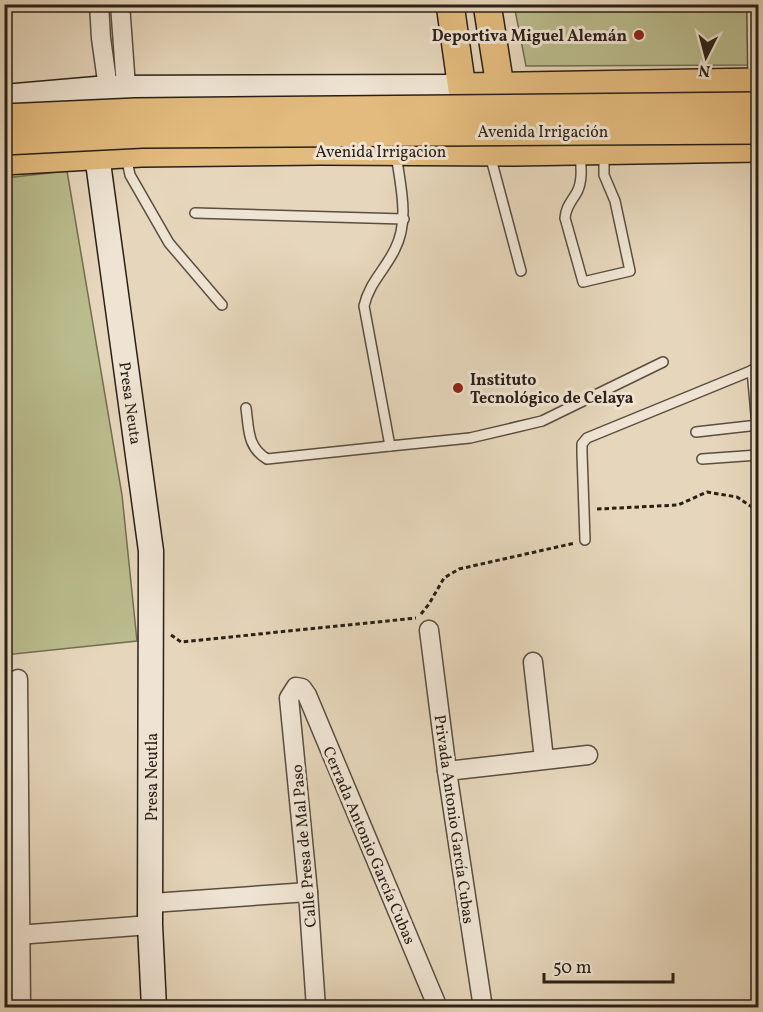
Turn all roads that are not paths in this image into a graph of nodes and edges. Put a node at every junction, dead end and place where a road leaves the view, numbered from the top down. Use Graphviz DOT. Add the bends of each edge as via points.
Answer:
graph roads {
  1 [pos="99,4"];
  2 [pos="120,4"];
  3 [pos="450,4"];
  4 [pos="487,4"];
  5 [pos="752,4"];
  6 [pos="500,86"];
  7 [pos="117,87"];
  8 [pos="392,87"];
  9 [pos="462,87"];
  10 [pos="750,89"];
  11 [pos="4,97"];
  12 [pos="4,118"];
  13 [pos="759,130"];
  14 [pos="4,141"];
  15 [pos="759,148"];
  16 [pos="727,149"];
  17 [pos="383,151"];
  18 [pos="592,151"];
  19 [pos="479,152"];
  20 [pos="125,154"];
  21 [pos="97,155"];
  22 [pos="4,161"];
  23 [pos="195,213"];
  24 [pos="404,219"];
  25 [pos="521,271"];
  26 [pos="222,305"];
  27 [pos="663,362"];
  28 [pos="755,369"];
  29 [pos="756,384"];
  30 [pos="246,408"];
  31 [pos="758,425"];
  32 [pos="696,432"];
  33 [pos="759,437"];
  34 [pos="390,446"];
  35 [pos="759,455"];
  36 [pos="702,459"];
  37 [pos="585,540"];
  38 [pos="429,630"];
  39 [pos="150,651"];
  40 [pos="533,662"];
  41 [pos="18,679"];
  42 [pos="297,687"];
  43 [pos="588,754"];
  44 [pos="544,759"];
  45 [pos="447,771"];
  46 [pos="308,892"];
  47 [pos="151,914"];
  48 [pos="12,935"];
  49 [pos="21,1008"];
  50 [pos="154,1008"];
  51 [pos="316,1008"];
  52 [pos="438,1008"];
  53 [pos="483,1008"];
  1 -- 7 [label="street" via="101,38"];
  2 -- 7 [label="street"];
  3 -- 9 [label="main road"];
  4 -- 6 [label="main road"];
  5 -- 10 [label="lane"];
  6 -- 9 [label="main road"];
  6 -- 10 [label="main road"];
  7 -- 8 [label="street"];
  7 -- 11 [label="street"];
  8 -- 9 [label="street"];
  8 -- 17 [label="street" via="401,100 403,124"];
  9 -- 19 [label="main road"];
  10 -- 12 [label="main road, Avenida Irrigación, bridge"];
  10 -- 16 [label="main road" via="746,99 749,120"];
  13 -- 14 [label="main road, Avenida Irrigación, bridge" via="142,134"];
  15 -- 16 [label="main road, Avenida Irrigacion"];
  16 -- 18 [label="main road, Avenida Irrigacion"];
  17 -- 19 [label="main road, Avenida Irrigacion"];
  17 -- 20 [label="main road, Avenida Irrigacion"];
  17 -- 24 [label="lane"];
  18 -- 18 [label="lane" via="565,218 583,282 630,271 615,201"];
  18 -- 19 [label="main road, Avenida Irrigacion"];
  19 -- 25 [label="lane"];
  20 -- 21 [label="main road, Avenida Irrigacion"];
  20 -- 26 [label="lane" via="130,175 169,243"];
  21 -- 22 [label="main road, Avenida Irrigacion"];
  21 -- 39 [label="street, Presa Neuta" via="151,551"];
  23 -- 24 [label="lane"];
  24 -- 34 [label="lane" via="396,249 367,292 364,306"];
  27 -- 34 [label="lane" via="542,421 470,438"];
  28 -- 29 [label="lane"];
  28 -- 37 [label="lane" via="587,438 582,444"];
  29 -- 31 [label="lane"];
  30 -- 34 [label="lane" via="252,444 267,459"];
  31 -- 32 [label="lane"];
  31 -- 33 [label="lane"];
  35 -- 36 [label="lane"];
  38 -- 45 [label="street, Privada Antonio García Cubas"];
  39 -- 47 [label="street, Presa Neutla"];
  40 -- 44 [label="street"];
  41 -- 48 [label="street"];
  42 -- 46 [label="street, Calle Presa de Mal Paso" via="289,698"];
  42 -- 52 [label="street, Cerrada Antonio García Cubas" via="307,695"];
  43 -- 44 [label="street"];
  44 -- 45 [label="street"];
  45 -- 53 [label="street, Privada Antonio García Cubas"];
  46 -- 47 [label="street"];
  46 -- 51 [label="street, Calle Presa de Mal Paso"];
  47 -- 48 [label="street"];
  47 -- 50 [label="street, Presa Neutla"];
  48 -- 49 [label="street"];
}
